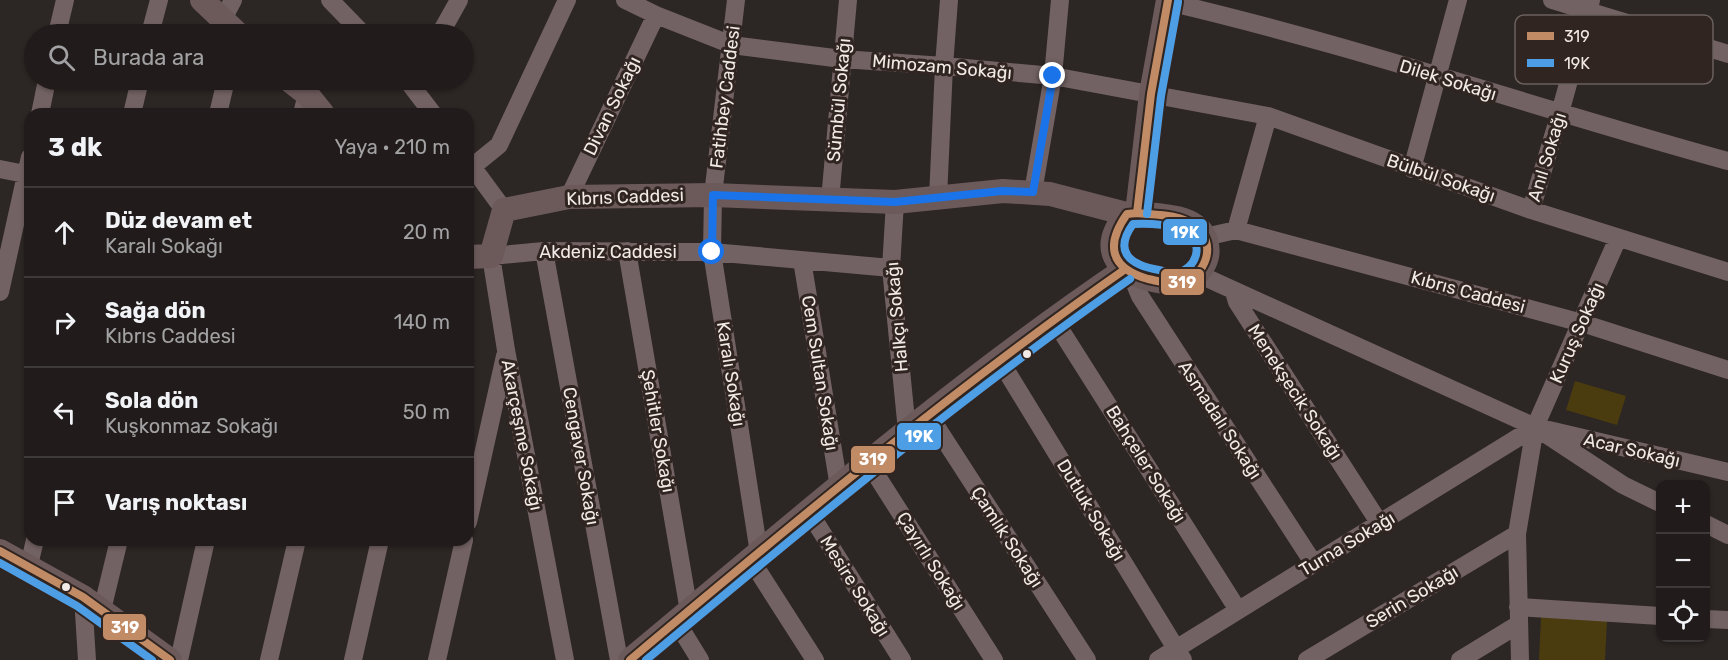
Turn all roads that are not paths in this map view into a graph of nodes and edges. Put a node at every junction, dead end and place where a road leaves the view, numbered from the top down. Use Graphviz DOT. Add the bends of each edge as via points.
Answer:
graph roads {
  1 [pos="65,0"];
  2 [pos="159,0"];
  3 [pos="202,0"];
  4 [pos="459,0"];
  5 [pos="567,0"];
  6 [pos="625,0"];
  7 [pos="736,0"];
  8 [pos="848,0"];
  9 [pos="949,0"];
  10 [pos="1060,0"];
  11 [pos="1458,0"];
  12 [pos="1552,0"];
  13 [pos="1168,1"];
  14 [pos="335,2"];
  15 [pos="1590,5"];
  16 [pos="656,15"];
  17 [pos="1618,15"];
  18 [pos="59,24"];
  19 [pos="153,24"];
  20 [pos="233,24"];
  21 [pos="354,24"];
  22 [pos="446,24"];
  23 [pos="732,45"];
  24 [pos="1713,49"];
  25 [pos="1728,54"];
  26 [pos="843,59"];
  27 [pos="944,66"];
  28 [pos="1053,76"];
  29 [pos="1437,77"];
  30 [pos="1568,84"];
  31 [pos="45,90"];
  32 [pos="138,90"];
  33 [pos="224,90"];
  34 [pos="417,90"];
  35 [pos="1151,94"];
  36 [pos="299,96"];
  37 [pos="41,108"];
  38 [pos="133,108"];
  39 [pos="219,108"];
  40 [pos="315,108"];
  41 [pos="429,108"];
  42 [pos="1560,113"];
  43 [pos="1268,116"];
  44 [pos="474,161"];
  45 [pos="1728,161"];
  46 [pos="0,169"];
  47 [pos="24,169"];
  48 [pos="474,169"];
  49 [pos="1412,169"];
  50 [pos="24,190"];
  51 [pos="1042,193"];
  52 [pos="713,195"];
  53 [pos="569,197"];
  54 [pos="938,198"];
  55 [pos="830,200"];
  56 [pos="895,202"];
  57 [pos="504,210"];
  58 [pos="1531,210"];
  59 [pos="1132,214"];
  60 [pos="1236,231"];
  61 [pos="1205,237"];
  62 [pos="1618,238"];
  63 [pos="1113,247"];
  64 [pos="544,251"];
  65 [pos="627,251"];
  66 [pos="712,252"];
  67 [pos="480,256"];
  68 [pos="802,260"];
  69 [pos="891,268"];
  70 [pos="1127,272"];
  71 [pos="1728,272"];
  72 [pos="1198,274"];
  73 [pos="0,291"];
  74 [pos="1234,292"];
  75 [pos="1053,318"];
  76 [pos="1582,323"];
  77 [pos="506,350"];
  78 [pos="999,359"];
  79 [pos="1728,370"];
  80 [pos="928,414"];
  81 [pos="1535,427"];
  82 [pos="907,431"];
  83 [pos="868,462"];
  84 [pos="1728,472"];
  85 [pos="839,487"];
  86 [pos="474,495"];
  87 [pos="1656,501"];
  88 [pos="809,512"];
  89 [pos="1380,524"];
  90 [pos="1710,526"];
  91 [pos="1517,534"];
  92 [pos="1728,535"];
  93 [pos="34,546"];
  94 [pos="117,546"];
  95 [pos="205,546"];
  96 [pos="296,546"];
  97 [pos="379,546"];
  98 [pos="463,546"];
  99 [pos="0,551"];
  100 [pos="755,556"];
  101 [pos="1314,564"];
  102 [pos="29,566"];
  103 [pos="93,603"];
  104 [pos="1238,610"];
  105 [pos="1519,615"];
  106 [pos="683,616"];
  107 [pos="1656,616"];
  108 [pos="1710,619"];
  109 [pos="1728,620"];
  110 [pos="1179,654"];
  111 [pos="87,660"];
  112 [pos="169,660"];
  113 [pos="179,660"];
  114 [pos="269,660"];
  115 [pos="353,660"];
  116 [pos="437,660"];
  117 [pos="565,660"];
  118 [pos="619,660"];
  119 [pos="630,660"];
  120 [pos="700,660"];
  121 [pos="815,660"];
  122 [pos="902,660"];
  123 [pos="994,660"];
  124 [pos="1087,660"];
  125 [pos="1158,660"];
  126 [pos="1307,660"];
  127 [pos="1460,660"];
  128 [pos="1520,660"];
  1 -- 18 [label="street"];
  2 -- 19 [label="street"];
  3 -- 20 [label="street"];
  4 -- 22 [label="street"];
  5 -- 44 [label="street" via="499,145"];
  6 -- 16 [label="street, Mimozam Sokağı"];
  7 -- 23 [label="street, Fatihbey Caddesi"];
  8 -- 26 [label="street, Sümbül Sokağı"];
  9 -- 27 [label="street"];
  10 -- 28 [label="street"];
  11 -- 29 [label="street"];
  12 -- 15 [label="street"];
  13 -- 29 [label="street, Dilek Sokağı"];
  13 -- 35 [label="street"];
  14 -- 21 [label="street"];
  15 -- 17 [label="street"];
  16 -- 23 [label="street, Mimozam Sokağı"];
  16 -- 53 [label="street, Divan Sokağı"];
  23 -- 26 [label="street, Mimozam Sokağı"];
  23 -- 52 [label="street, Fatihbey Caddesi"];
  24 -- 25 [label="street"];
  26 -- 27 [label="street, Mimozam Sokağı"];
  26 -- 55 [label="street, Sümbül Sokağı"];
  27 -- 28 [label="street, Mimozam Sokağı"];
  27 -- 54 [label="street"];
  28 -- 35 [label="street, Mimozam Sokağı"];
  28 -- 51 [label="street"];
  29 -- 42 [label="street, Dilek Sokağı"];
  29 -- 49 [label="street"];
  30 -- 42 [label="street, Anıl Sokağı"];
  31 -- 37 [label="street"];
  32 -- 38 [label="street"];
  33 -- 39 [label="street"];
  34 -- 41 [label="street"];
  35 -- 43 [label="street, Bülbül Sokağı"];
  35 -- 59 [label="street"];
  36 -- 40 [label="street"];
  42 -- 45 [label="street, Dilek Sokağı"];
  42 -- 58 [label="street, Anıl Sokağı"];
  43 -- 49 [label="street, Bülbül Sokağı"];
  43 -- 60 [label="street"];
  46 -- 47 [label="street"];
  48 -- 57 [label="street"];
  49 -- 58 [label="street, Bülbül Sokağı"];
  50 -- 73 [label="street"];
  51 -- 54 [label="street, Kıbrıs Caddesi" via="1002,191"];
  51 -- 59 [label="street, Kıbrıs Caddesi"];
  51 -- 63 [label="street" via="1094,220"];
  52 -- 53 [label="street, Kıbrıs Caddesi"];
  52 -- 55 [label="street, Kıbrıs Caddesi"];
  52 -- 66 [label="street, Karalı Sokağı"];
  53 -- 57 [label="street, Kıbrıs Caddesi"];
  54 -- 56 [label="street, Kıbrıs Caddesi"];
  55 -- 56 [label="street, Kıbrıs Caddesi"];
  56 -- 69 [label="street, Halkçı Sokağı"];
  57 -- 67 [label="street, Akarçeşme Sokağı"];
  58 -- 62 [label="street, Bülbül Sokağı"];
  59 -- 61 [label="street" via="1192,223"];
  59 -- 63 [label="street" via="1116,231"];
  60 -- 61 [label="street, Kıbrıs Caddesi"];
  60 -- 76 [label="street, Kıbrıs Caddesi"];
  61 -- 72 [label="street" via="1207,256"];
  62 -- 71 [label="street, Bülbül Sokağı"];
  62 -- 76 [label="street, Kuruş Sokağı"];
  63 -- 70 [label="street" via="1115,258"];
  64 -- 65 [label="street, Akdeniz Caddesi"];
  64 -- 67 [label="street, Akdeniz Caddesi"];
  64 -- 118 [label="street, Cengaver Sokağı"];
  65 -- 66 [label="street, Akdeniz Caddesi"];
  65 -- 106 [label="street, Şehitler Sokağı"];
  66 -- 68 [label="street, Akdeniz Caddesi"];
  66 -- 100 [label="street, Karalı Sokağı"];
  67 -- 77 [label="street, Akarçeşme Sokağı"];
  68 -- 69 [label="street, Akdeniz Caddesi"];
  68 -- 85 [label="street, Cem Sultan Sokağı"];
  69 -- 82 [label="street, Halkçı Sokağı"];
  70 -- 72 [label="street" via="1170,283 1180,283"];
  70 -- 75 [label="street"];
  70 -- 101 [label="street, Asmadalı Sokağı"];
  72 -- 74 [label="street"];
  74 -- 81 [label="street"];
  74 -- 89 [label="street, Menekşecik Sokağı"];
  75 -- 78 [label="street"];
  75 -- 104 [label="street, Bahçeler Sokağı"];
  76 -- 79 [label="street, Kıbrıs Caddesi"];
  76 -- 81 [label="street, Kuruş Sokağı"];
  77 -- 86 [label="street"];
  77 -- 117 [label="street, Akarçeşme Sokağı"];
  78 -- 80 [label="street"];
  78 -- 110 [label="street, Dutluk Sokağı"];
  80 -- 82 [label="street"];
  80 -- 124 [label="street, Çamlık Sokağı"];
  81 -- 84 [label="street, Acar Sokağı"];
  81 -- 87 [label="street" via="1623,485"];
  81 -- 89 [label="street, Turna Sokağı"];
  81 -- 91 [label="street, Kuruş Sokağı"];
  82 -- 83 [label="street"];
  83 -- 85 [label="street"];
  83 -- 123 [label="street, Çayırlı Sokağı"];
  85 -- 88 [label="street"];
  88 -- 100 [label="street"];
  88 -- 122 [label="street, Mesire Sokağı"];
  89 -- 101 [label="street, Turna Sokağı"];
  90 -- 92 [label="street"];
  91 -- 105 [label="street, Kuruş Sokağı"];
  91 -- 126 [label="street, Serin Sokağı"];
  93 -- 102 [label="street"];
  94 -- 103 [label="street"];
  95 -- 113 [label="street"];
  96 -- 114 [label="street"];
  97 -- 115 [label="street"];
  98 -- 116 [label="street"];
  99 -- 102 [label="street"];
  100 -- 106 [label="street"];
  100 -- 121 [label="street"];
  101 -- 104 [label="street, Turna Sokağı"];
  102 -- 103 [label="street"];
  103 -- 111 [label="street"];
  103 -- 112 [label="street"];
  104 -- 110 [label="street, Turna Sokağı"];
  105 -- 107 [label="street"];
  105 -- 127 [label="street"];
  105 -- 128 [label="street, Kuruş Sokağı"];
  106 -- 119 [label="street"];
  106 -- 120 [label="street"];
  108 -- 109 [label="street"];
  110 -- 125 [label="street, Turna Sokağı"];
}
